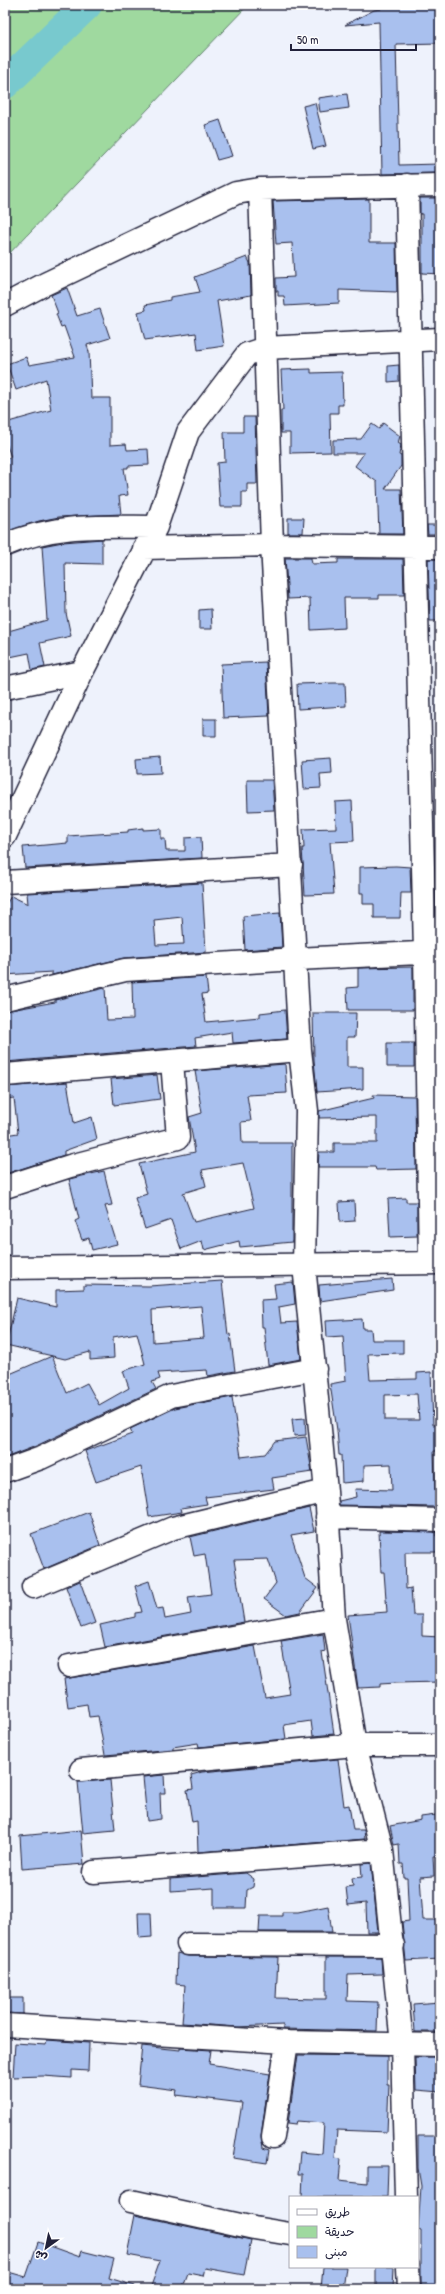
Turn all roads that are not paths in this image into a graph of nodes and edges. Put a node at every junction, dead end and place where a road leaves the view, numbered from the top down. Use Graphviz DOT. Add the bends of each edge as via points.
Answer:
graph roads {
  1 [pos="407,185"];
  2 [pos="440,185"];
  3 [pos="260,189"];
  4 [pos="5,305"];
  5 [pos="440,339"];
  6 [pos="410,342"];
  7 [pos="265,348"];
  8 [pos="156,527"];
  9 [pos="5,545"];
  10 [pos="272,545"];
  11 [pos="416,547"];
  12 [pos="440,547"];
  13 [pos="144,548"];
  14 [pos="82,672"];
  15 [pos="5,688"];
  16 [pos="11,810"];
  17 [pos="5,836"];
  18 [pos="291,865"];
  19 [pos="5,882"];
  20 [pos="433,952"];
  21 [pos="296,959"];
  22 [pos="5,1000"];
  23 [pos="300,1050"];
  24 [pos="172,1061"];
  25 [pos="5,1075"];
  26 [pos="5,1187"];
  27 [pos="435,1263"];
  28 [pos="304,1265"];
  29 [pos="5,1268"];
  30 [pos="315,1369"];
  31 [pos="5,1471"];
  32 [pos="326,1491"];
  33 [pos="327,1517"];
  34 [pos="440,1520"];
  35 [pos="33,1587"];
  36 [pos="334,1619"];
  37 [pos="68,1666"];
  38 [pos="354,1745"];
  39 [pos="440,1745"];
  40 [pos="81,1770"];
  41 [pos="382,1850"];
  42 [pos="94,1872"];
  43 [pos="188,1944"];
  44 [pos="393,1945"];
  45 [pos="5,2025"];
  46 [pos="286,2042"];
  47 [pos="402,2044"];
  48 [pos="440,2045"];
  49 [pos="274,2137"];
  50 [pos="406,2196"];
  51 [pos="131,2201"];
  52 [pos="289,2234"];
  53 [pos="408,2268"];
  54 [pos="409,2289"];
  1 -- 2 [label="street"];
  1 -- 3 [label="street"];
  1 -- 6 [label="street"];
  3 -- 4 [label="street" via="236,193"];
  3 -- 7 [label="street"];
  5 -- 6 [label="street"];
  6 -- 7 [label="street"];
  6 -- 11 [label="street"];
  7 -- 8 [label="street" via="247,354 188,432"];
  7 -- 10 [label="street"];
  8 -- 9 [label="street" via="65,528 28,535"];
  8 -- 13 [label="street"];
  10 -- 11 [label="street"];
  10 -- 13 [label="street"];
  10 -- 18 [label="street"];
  11 -- 12 [label="street"];
  11 -- 20 [label="street"];
  13 -- 14 [label="street"];
  14 -- 15 [label="street"];
  14 -- 16 [label="street"];
  16 -- 17 [label="street"];
  18 -- 19 [label="street"];
  18 -- 21 [label="street"];
  20 -- 21 [label="street"];
  20 -- 27 [label="street"];
  21 -- 22 [label="street" via="125,970"];
  21 -- 23 [label="street"];
  23 -- 24 [label="street"];
  23 -- 28 [label="street" via="307,1111"];
  24 -- 25 [label="street"];
  24 -- 26 [label="street" via="178,1138 70,1166"];
  27 -- 28 [label="street"];
  28 -- 29 [label="street"];
  28 -- 30 [label="street"];
  30 -- 31 [label="street" via="171,1396 41,1458"];
  30 -- 32 [label="street"];
  32 -- 33 [label="street"];
  32 -- 35 [label="street" via="173,1528"];
  33 -- 34 [label="street"];
  33 -- 36 [label="street"];
  36 -- 37 [label="street"];
  36 -- 38 [label="street"];
  38 -- 39 [label="street"];
  38 -- 40 [label="street"];
  38 -- 41 [label="street"];
  41 -- 42 [label="street"];
  41 -- 44 [label="street"];
  43 -- 44 [label="street"];
  44 -- 47 [label="street"];
  45 -- 46 [label="street"];
  46 -- 47 [label="street"];
  46 -- 49 [label="street"];
  47 -- 48 [label="street"];
  47 -- 50 [label="street"];
  51 -- 52 [label="street"];
  53 -- 54 [label="street"];
}
